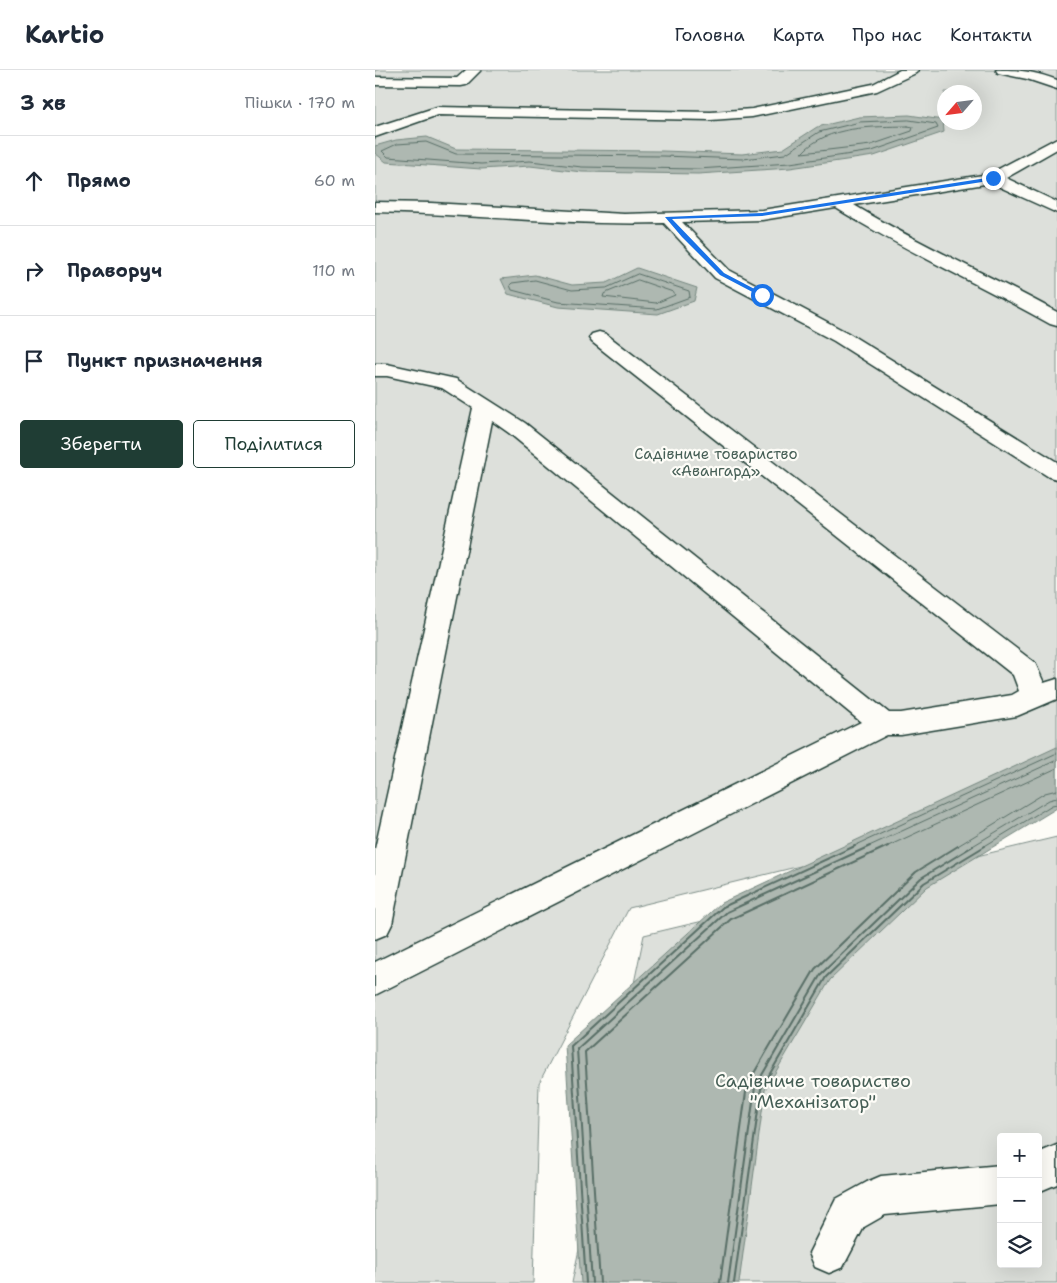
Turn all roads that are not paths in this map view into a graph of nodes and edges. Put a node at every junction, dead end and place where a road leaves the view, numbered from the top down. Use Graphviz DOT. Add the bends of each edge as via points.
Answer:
graph roads {
  1 [pos="474,70"];
  2 [pos="911,70"];
  3 [pos="1003,70"];
  4 [pos="375,81"];
  5 [pos="1057,85"];
  6 [pos="375,132"];
  7 [pos="1057,143"];
  8 [pos="993,178"];
  9 [pos="839,203"];
  10 [pos="375,207"];
  11 [pos="1057,208"];
  12 [pos="668,217"];
  13 [pos="1057,320"];
  14 [pos="599,338"];
  15 [pos="375,370"];
  16 [pos="484,406"];
  17 [pos="1057,472"];
  18 [pos="1046,692"];
  19 [pos="883,724"];
  20 [pos="375,924"];
  21 [pos="375,979"];
  22 [pos="1057,1164"];
  23 [pos="1042,1171"];
  24 [pos="997,1184"];
  25 [pos="829,1253"];
  1 -- 4 [label="street" via="461,82"];
  2 -- 6 [label="street" via="877,87 752,113 711,116 437,111"];
  3 -- 5 [label="street" via="1031,75"];
  7 -- 8 [label="street"];
  8 -- 9 [label="street"];
  8 -- 11 [label="street"];
  9 -- 12 [label="street" via="762,214"];
  9 -- 13 [label="street" via="878,227"];
  10 -- 12 [label="street" via="625,219"];
  12 -- 17 [label="street" via="722,274 841,337"];
  14 -- 18 [label="street" via="1025,670"];
  15 -- 16 [label="street" via="449,383"];
  16 -- 19 [label="street" via="517,428"];
  16 -- 20 [label="street"];
  18 -- 19 [label="street" via="1017,705 901,724"];
  19 -- 21 [label="street"];
  22 -- 23 [label="street"];
  24 -- 25 [label="street" via="881,1196 850,1213"];
}
